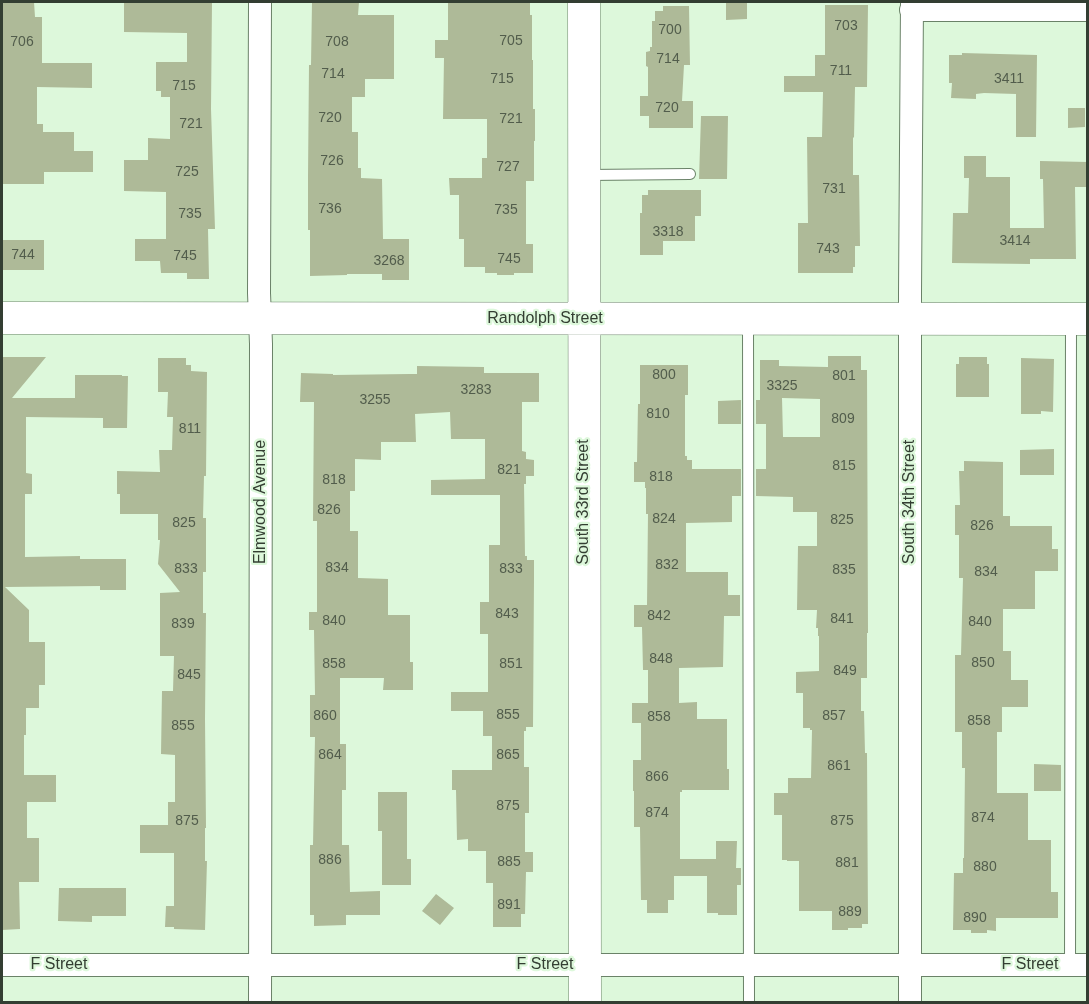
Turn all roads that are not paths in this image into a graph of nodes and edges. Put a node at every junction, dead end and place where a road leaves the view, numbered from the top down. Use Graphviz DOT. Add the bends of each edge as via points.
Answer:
graph roads {
  1 [pos="260,2"];
  2 [pos="584,2"];
  3 [pos="912,6"];
  4 [pos="1088,10"];
  5 [pos="690,174"];
  6 [pos="584,175"];
  7 [pos="2,318"];
  8 [pos="260,318"];
  9 [pos="584,319"];
  10 [pos="748,319"];
  11 [pos="910,319"];
  12 [pos="1079,319"];
  13 [pos="261,964"];
  14 [pos="2,965"];
  15 [pos="585,965"];
  16 [pos="749,965"];
  17 [pos="1079,965"];
  18 [pos="910,966"];
  19 [pos="260,1002"];
  20 [pos="585,1002"];
  21 [pos="749,1002"];
  22 [pos="910,1002"];
  1 -- 8 [label="street, Elmwood Avenue"];
  2 -- 6 [label="main road, South 33rd Street"];
  3 -- 4 [label="street"];
  3 -- 11 [label="street, South 34th Street"];
  5 -- 6 [label="lane"];
  6 -- 9 [label="main road, South 33rd Street"];
  7 -- 8 [label="main road, Randolph Street"];
  8 -- 9 [label="main road, Randolph Street"];
  8 -- 13 [label="street, Elmwood Avenue"];
  9 -- 10 [label="main road, Randolph Street"];
  9 -- 15 [label="main road, South 33rd Street"];
  10 -- 11 [label="main road, Randolph Street"];
  10 -- 16 [label="lane"];
  11 -- 12 [label="main road, Randolph Street"];
  11 -- 18 [label="street, South 34th Street"];
  12 -- 17 [label="lane"];
  13 -- 14 [label="street, F Street"];
  13 -- 15 [label="street, F Street"];
  13 -- 19 [label="street, Elmwood Avenue"];
  15 -- 16 [label="street, F Street"];
  15 -- 20 [label="main road, South 33rd Street"];
  16 -- 18 [label="street, F Street"];
  16 -- 21 [label="lane"];
  17 -- 18 [label="street, F Street"];
  18 -- 22 [label="street, South 34th Street"];
}
